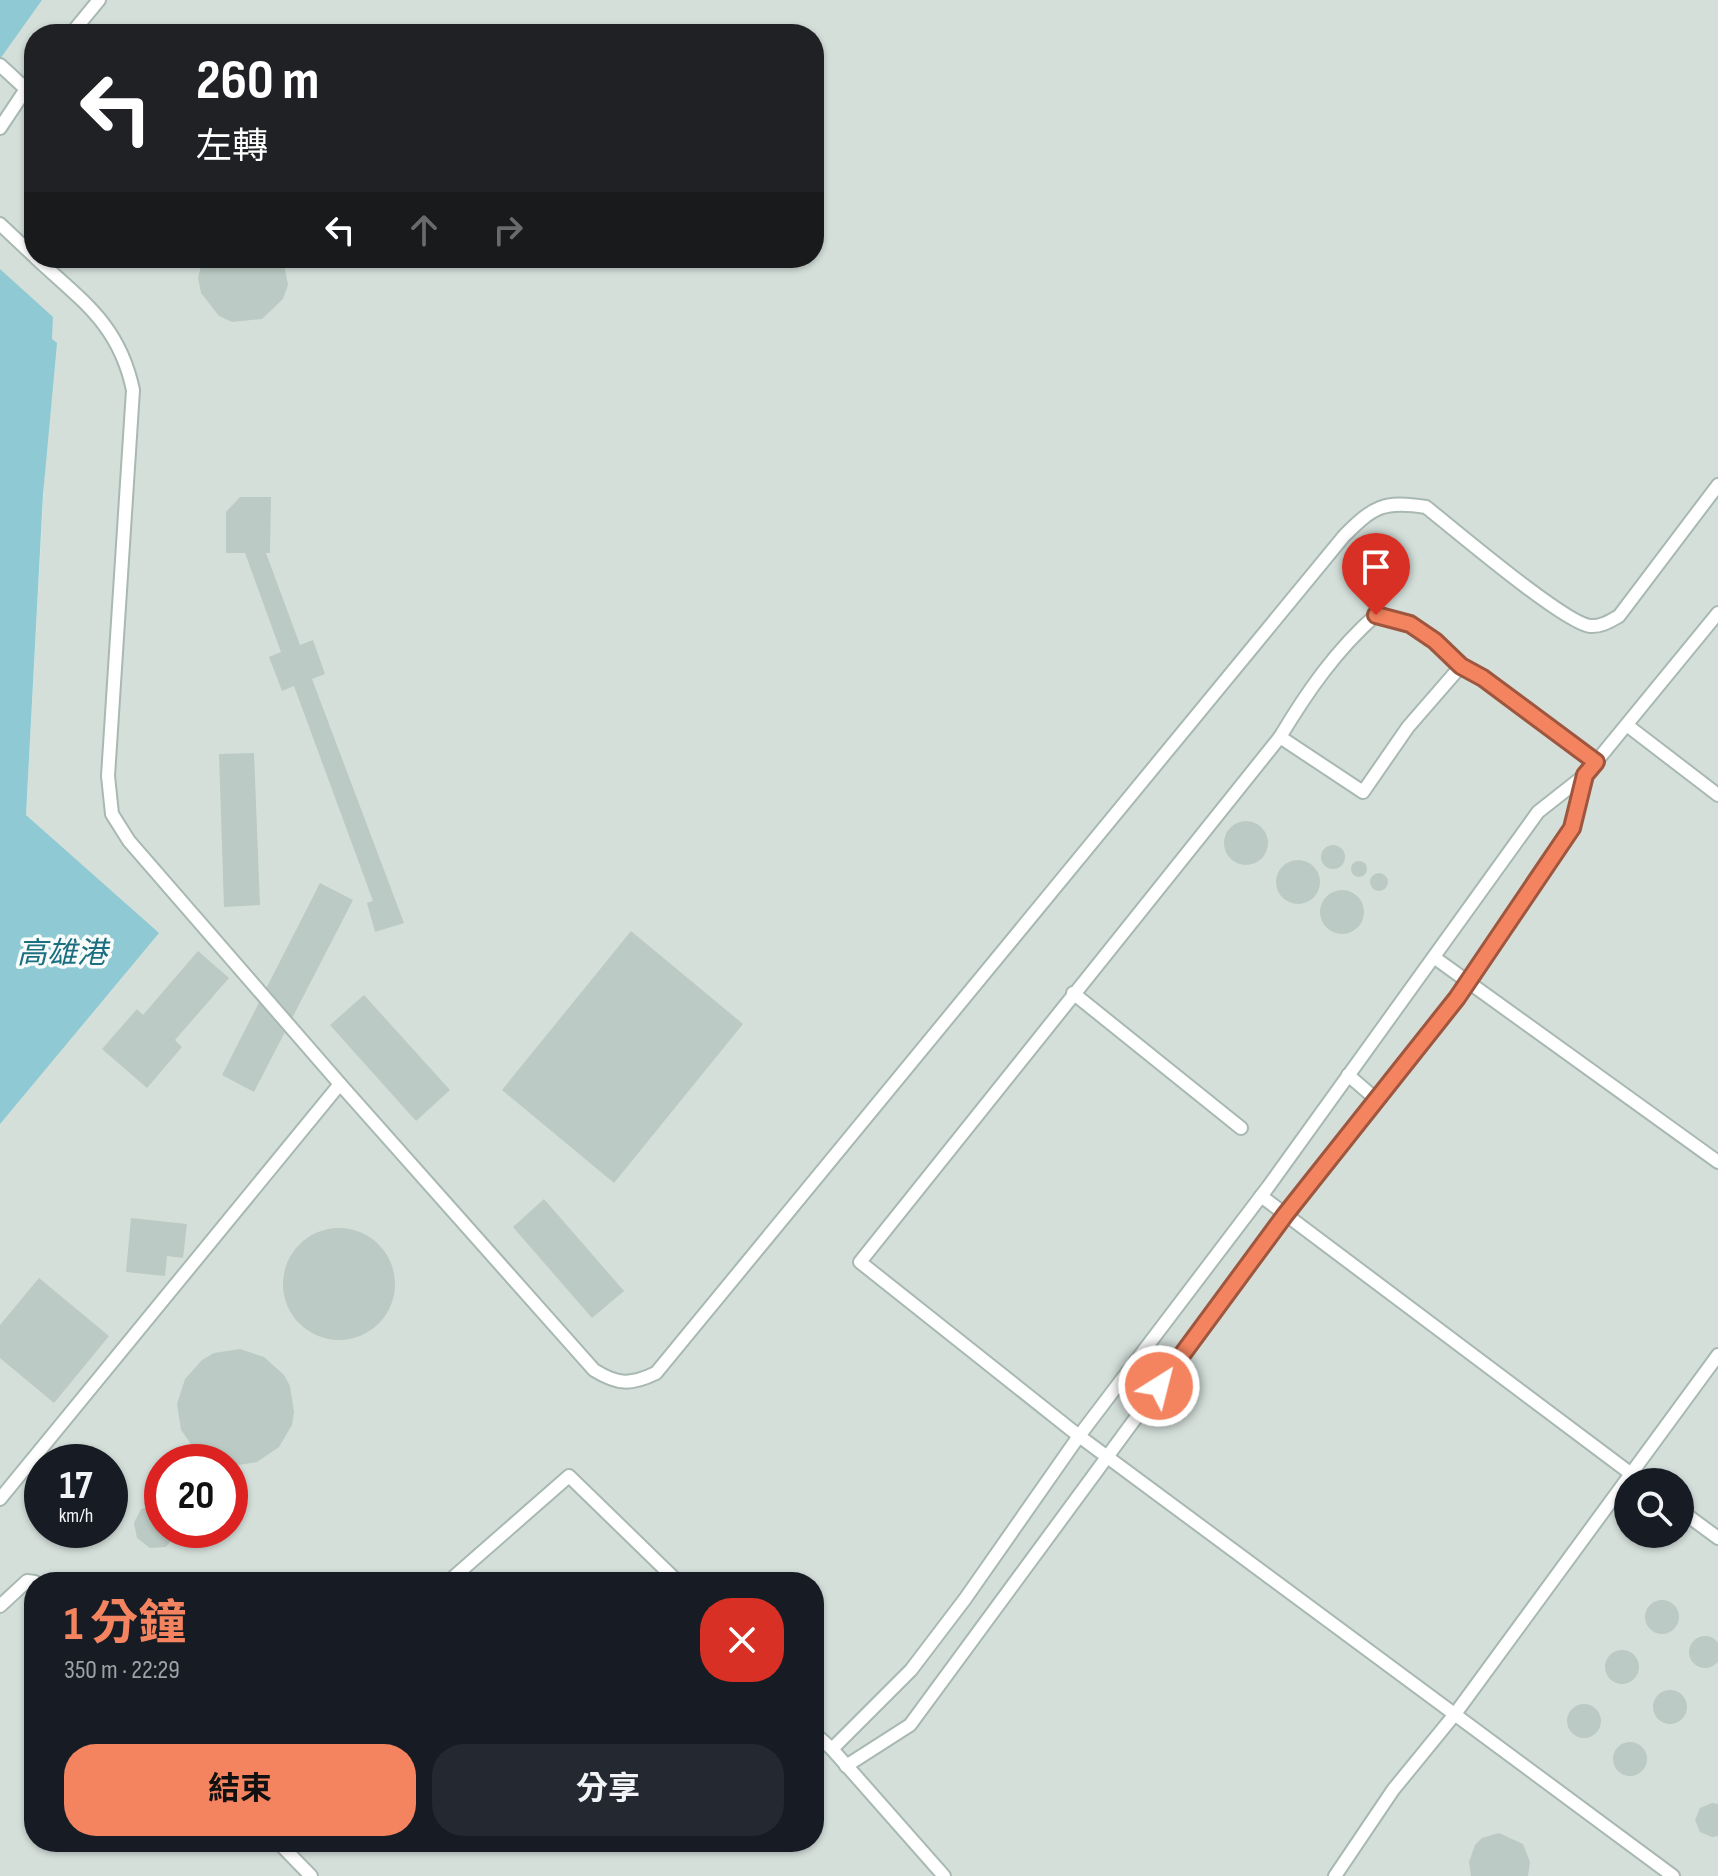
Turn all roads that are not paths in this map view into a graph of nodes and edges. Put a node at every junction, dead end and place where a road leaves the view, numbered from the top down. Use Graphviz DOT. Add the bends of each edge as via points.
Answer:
graph roads {
  1 [pos="99,0"];
  2 [pos="79,24"];
  3 [pos="4,68"];
  4 [pos="24,80"];
  5 [pos="24,93"];
  6 [pos="0,128"];
  7 [pos="0,224"];
  8 [pos="24,247"];
  9 [pos="47,268"];
  10 [pos="1718,485"];
  11 [pos="1718,613"];
  12 [pos="1461,666"];
  13 [pos="1628,726"];
  14 [pos="1280,737"];
  15 [pos="1596,762"];
  16 [pos="1585,775"];
  17 [pos="1718,795"];
  18 [pos="1435,958"];
  19 [pos="1468,980"];
  20 [pos="1073,993"];
  21 [pos="1348,1075"];
  22 [pos="340,1084"];
  23 [pos="1377,1100"];
  24 [pos="1241,1128"];
  25 [pos="1718,1162"];
  26 [pos="1261,1196"];
  27 [pos="1285,1215"];
  28 [pos="1718,1355"];
  29 [pos="1079,1436"];
  30 [pos="1108,1459"];
  31 [pos="1623,1468"];
  32 [pos="1634,1468"];
  33 [pos="1614,1495"];
  34 [pos="0,1499"];
  35 [pos="1694,1520"];
  36 [pos="1718,1538"];
  37 [pos="459,1572"];
  38 [pos="668,1572"];
  39 [pos="24,1584"];
  40 [pos="0,1606"];
  41 [pos="1455,1714"];
  42 [pos="824,1742"];
  43 [pos="832,1749"];
  44 [pos="846,1766"];
  45 [pos="288,1852"];
  46 [pos="311,1876"];
  47 [pos="944,1876"];
  48 [pos="1335,1876"];
  49 [pos="1673,1876"];
  1 -- 2 [label="lane"];
  3 -- 4 [label="lane"];
  5 -- 6 [label="lane"];
  7 -- 8 [label="lane"];
  9 -- 22 [label="lane" via="118,341 133,390 108,776 112,814 129,841"];
  10 -- 22 [label="lane" via="1619,616 1589,626 1560,611 1426,507 1398,502 1371,509 656,1373 637,1382 616,1383 594,1370"];
  11 -- 13 [label="lane"];
  12 -- 14 [label="lane" via="1410,624 1376,615 1312,684"];
  12 -- 14 [label="lane" via="1408,727 1363,792"];
  12 -- 15 [label="lane"];
  13 -- 15 [label="lane"];
  13 -- 17 [label="lane"];
  14 -- 20 [label="lane"];
  15 -- 16 [label="lane"];
  16 -- 18 [label="lane" via="1538,812"];
  16 -- 19 [label="lane" via="1572,828"];
  18 -- 19 [label="lane"];
  18 -- 21 [label="lane"];
  19 -- 23 [label="lane"];
  19 -- 25 [label="lane"];
  20 -- 24 [label="lane"];
  20 -- 29 [label="lane" via="860,1262"];
  21 -- 23 [label="lane"];
  21 -- 26 [label="lane"];
  22 -- 34 [label="lane"];
  23 -- 27 [label="lane"];
  26 -- 27 [label="lane"];
  26 -- 29 [label="lane"];
  27 -- 30 [label="lane"];
  27 -- 31 [label="lane"];
  28 -- 32 [label="lane"];
  29 -- 30 [label="lane"];
  29 -- 43 [label="lane" via="911,1670"];
  30 -- 41 [label="lane"];
  30 -- 44 [label="lane" via="910,1725"];
  33 -- 41 [label="lane"];
  35 -- 36 [label="lane"];
  37 -- 38 [label="lane" via="569,1476"];
  39 -- 40 [label="lane"];
  41 -- 48 [label="lane" via="1393,1790"];
  41 -- 49 [label="lane"];
  42 -- 43 [label="lane"];
  43 -- 44 [label="lane"];
  44 -- 47 [label="lane"];
  45 -- 46 [label="lane"];
}
